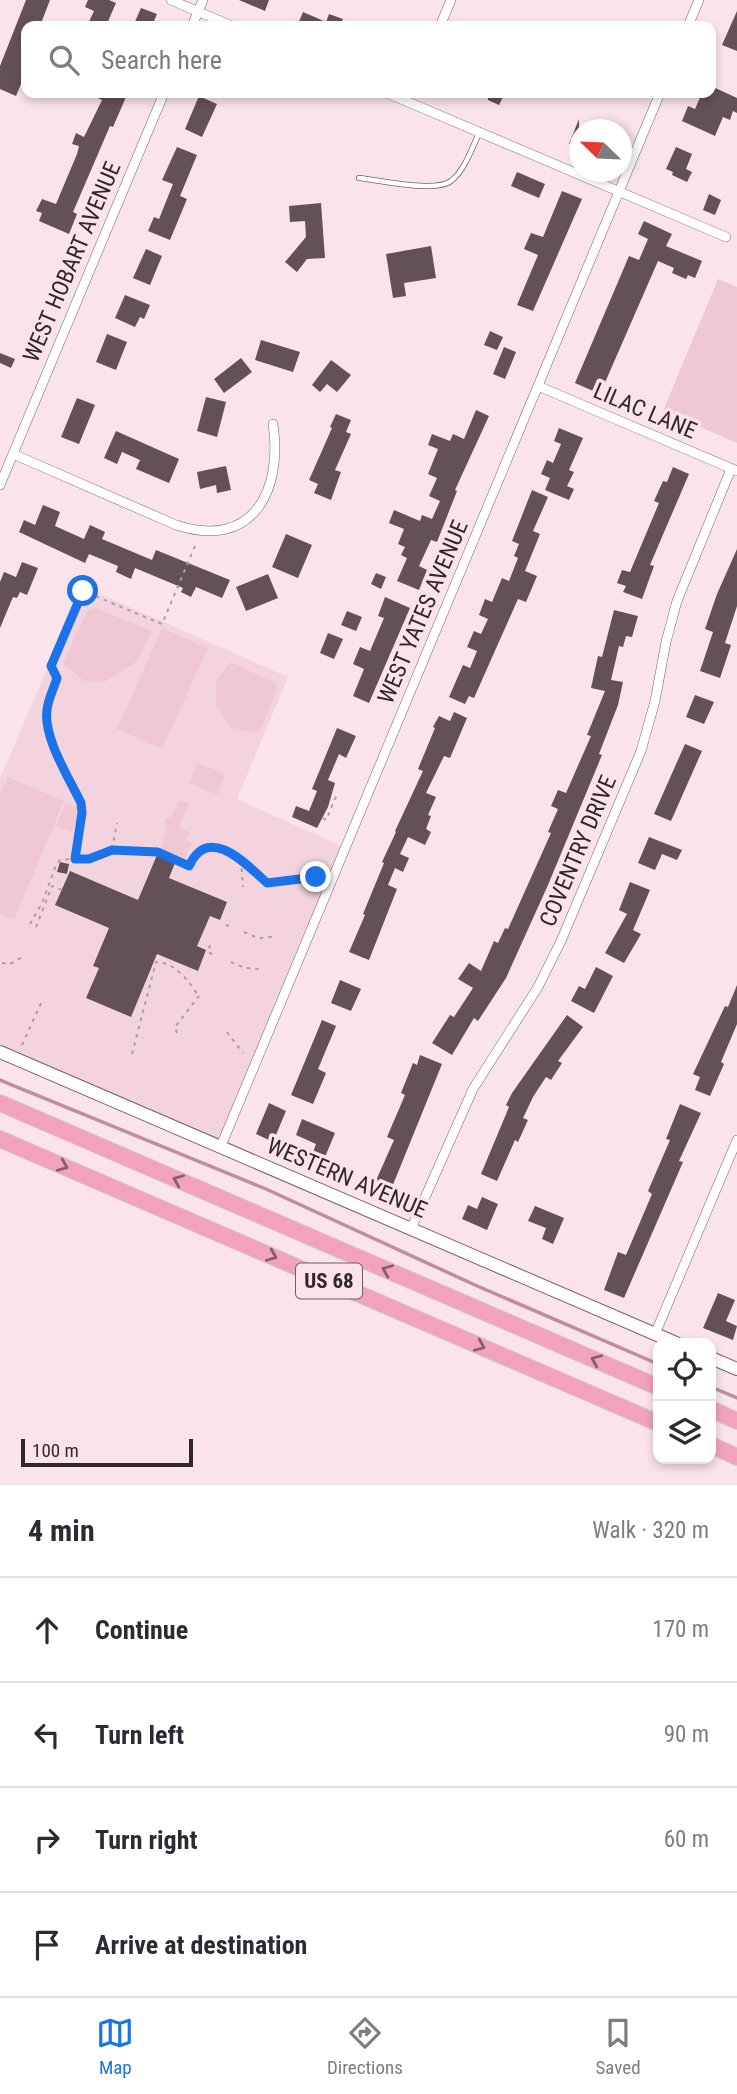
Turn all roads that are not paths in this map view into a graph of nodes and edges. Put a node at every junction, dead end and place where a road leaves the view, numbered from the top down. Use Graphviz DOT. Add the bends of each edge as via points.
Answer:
graph roads {
  1 [pos="171,0"];
  2 [pos="203,0"];
  3 [pos="451,0"];
  4 [pos="699,0"];
  5 [pos="198,12"];
  6 [pos="194,21"];
  7 [pos="220,21"];
  8 [pos="442,21"];
  9 [pos="690,21"];
  10 [pos="161,98"];
  11 [pos="398,98"];
  12 [pos="412,98"];
  13 [pos="658,98"];
  14 [pos="410,103"];
  15 [pos="479,132"];
  16 [pos="359,178"];
  17 [pos="618,192"];
  18 [pos="726,237"];
  19 [pos="737,238"];
  20 [pos="538,386"];
  21 [pos="273,424"];
  22 [pos="13,454"];
  23 [pos="734,470"];
  24 [pos="0,485"];
  25 [pos="0,1052"];
  26 [pos="0,1103"];
  27 [pos="0,1139"];
  28 [pos="737,1140"];
  29 [pos="220,1146"];
  30 [pos="411,1229"];
  31 [pos="655,1334"];
  32 [pos="664,1338"];
  33 [pos="716,1360"];
  34 [pos="737,1369"];
  35 [pos="653,1385"];
  36 [pos="716,1411"];
  37 [pos="653,1421"];
  38 [pos="737,1421"];
  39 [pos="716,1447"];
  40 [pos="737,1457"];
  1 -- 5 [label="street"];
  2 -- 5 [label="street"];
  3 -- 8 [label="street"];
  4 -- 9 [label="street"];
  5 -- 6 [label="street"];
  5 -- 7 [label="street"];
  10 -- 22 [label="street, WEST HOBART AVENUE"];
  11 -- 14 [label="street"];
  12 -- 14 [label="street"];
  13 -- 17 [label="street, WEST YATES AVENUE"];
  14 -- 15 [label="street"];
  15 -- 16 [label="lane" via="459,172 440,185"];
  15 -- 17 [label="street"];
  17 -- 18 [label="street"];
  17 -- 20 [label="street, WEST YATES AVENUE"];
  18 -- 19 [label="lane"];
  20 -- 23 [label="street, LILAC LANE"];
  20 -- 29 [label="street, WEST YATES AVENUE"];
  21 -- 22 [label="street" via="275,466 270,486 261,504 243,522 219,532 176,525"];
  22 -- 24 [label="street, WEST HOBART AVENUE"];
  23 -- 30 [label="street, COVENTRY DRIVE" via="677,601 641,751 582,890 547,972 468,1100"];
  25 -- 29 [label="street, WESTERN AVENUE"];
  35 -- 26 [label="highway, US 68, one-way"];
  27 -- 37 [label="highway, US 68, one-way"];
  28 -- 31 [label="street"];
  29 -- 30 [label="street, WESTERN AVENUE"];
  30 -- 31 [label="street, WESTERN AVENUE"];
  31 -- 32 [label="street, WESTERN AVENUE"];
  33 -- 34 [label="street"];
  36 -- 38 [label="highway"];
  39 -- 40 [label="highway"];
}
